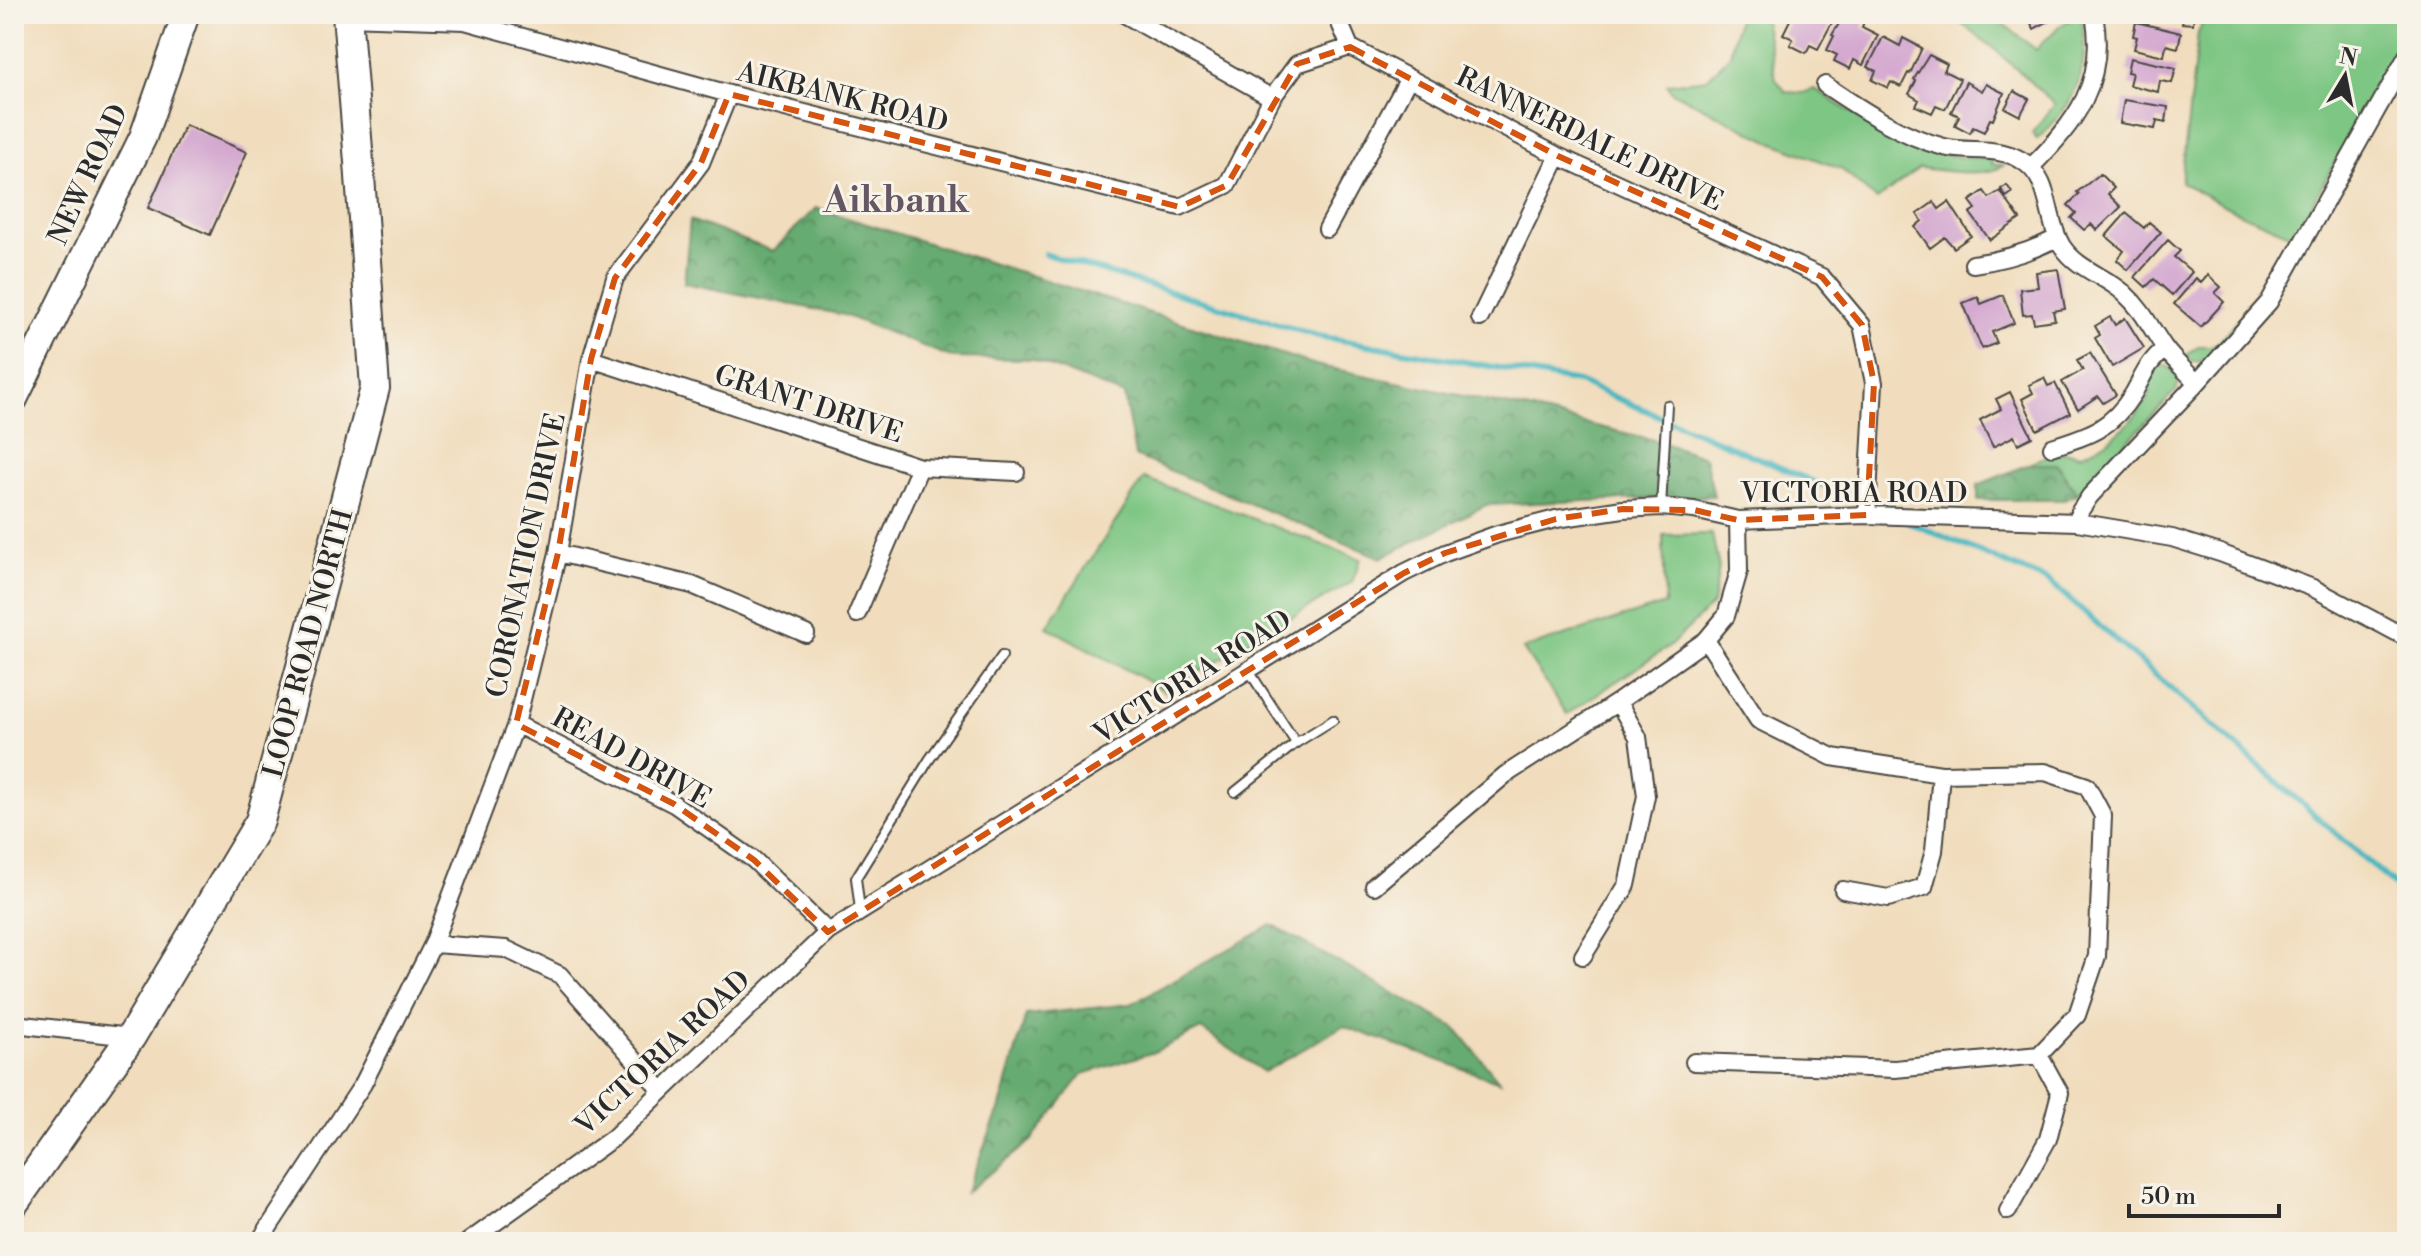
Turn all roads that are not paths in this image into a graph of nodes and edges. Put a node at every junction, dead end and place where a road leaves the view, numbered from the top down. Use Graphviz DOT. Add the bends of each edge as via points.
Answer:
graph roads {
  1 [pos="186,14"];
  2 [pos="1124,14"];
  3 [pos="1336,14"];
  4 [pos="2094,14"];
  5 [pos="347,16"];
  6 [pos="1350,47"];
  7 [pos="2407,56"];
  8 [pos="1409,78"];
  9 [pos="1825,85"];
  10 [pos="729,94"];
  11 [pos="1272,98"];
  12 [pos="1558,156"];
  13 [pos="2031,167"];
  14 [pos="1327,229"];
  15 [pos="2057,238"];
  16 [pos="1973,264"];
  17 [pos="1480,318"];
  18 [pos="2165,349"];
  19 [pos="591,359"];
  20 [pos="2197,383"];
  21 [pos="14,399"];
  22 [pos="1667,405"];
  23 [pos="2052,447"];
  24 [pos="920,467"];
  25 [pos="1016,472"];
  26 [pos="1661,507"];
  27 [pos="1867,515"];
  28 [pos="1738,520"];
  29 [pos="2077,522"];
  30 [pos="558,553"];
  31 [pos="857,614"];
  32 [pos="806,634"];
  33 [pos="2407,638"];
  34 [pos="1706,640"];
  35 [pos="1002,656"];
  36 [pos="1249,671"];
  37 [pos="1618,702"];
  38 [pos="1333,720"];
  39 [pos="516,724"];
  40 [pos="1296,743"];
  41 [pos="1941,774"];
  42 [pos="1235,792"];
  43 [pos="1374,886"];
  44 [pos="1843,890"];
  45 [pos="860,911"];
  46 [pos="828,932"];
  47 [pos="433,944"];
  48 [pos="1583,956"];
  49 [pos="14,1024"];
  50 [pos="131,1037"];
  51 [pos="2039,1055"];
  52 [pos="1694,1062"];
  53 [pos="662,1091"];
  54 [pos="14,1203"];
  55 [pos="2008,1211"];
  56 [pos="259,1242"];
  57 [pos="468,1242"];
  1 -- 21 [label="main road, NEW ROAD" via="143,137"];
  2 -- 11 [label="street"];
  3 -- 6 [label="street"];
  4 -- 13 [label="street" via="2097,53 2089,91 2069,126"];
  5 -- 10 [label="street, AIKBANK ROAD" via="465,21"];
  5 -- 50 [label="highway, LOOP ROAD NORTH" via="375,388 260,821"];
  6 -- 8 [label="street, RANNERDALE DRIVE"];
  6 -- 11 [label="street" via="1297,64"];
  7 -- 20 [label="street" via="2269,302"];
  8 -- 12 [label="street, RANNERDALE DRIVE"];
  8 -- 14 [label="street"];
  9 -- 13 [label="street" via="1940,146 2010,155"];
  10 -- 11 [label="street, AIKBANK ROAD" via="1180,207 1227,185"];
  10 -- 19 [label="street, CORONATION DRIVE" via="701,163 615,278"];
  12 -- 17 [label="street"];
  12 -- 27 [label="street, RANNERDALE DRIVE" via="1822,277 1862,325 1874,383"];
  13 -- 15 [label="street" via="2045,191"];
  15 -- 16 [label="street" via="2004,260"];
  15 -- 18 [label="street" via="2083,269 2125,294"];
  18 -- 20 [label="street"];
  18 -- 23 [label="street" via="2110,421 2096,433"];
  19 -- 24 [label="street, GRANT DRIVE"];
  19 -- 30 [label="street, CORONATION DRIVE"];
  20 -- 29 [label="street" via="2090,496"];
  22 -- 26 [label="lane"];
  24 -- 25 [label="street, GRANT DRIVE"];
  24 -- 31 [label="street"];
  26 -- 28 [label="street, VICTORIA ROAD"];
  26 -- 36 [label="street, VICTORIA ROAD" via="1556,519 1445,553 1404,573"];
  27 -- 28 [label="street, VICTORIA ROAD"];
  27 -- 29 [label="street, VICTORIA ROAD"];
  28 -- 34 [label="street" via="1739,571 1726,616"];
  29 -- 33 [label="street, VICTORIA ROAD" via="2172,538 2220,553 2313,588"];
  30 -- 32 [label="street" via="692,585"];
  30 -- 39 [label="street, CORONATION DRIVE"];
  34 -- 37 [label="street"];
  34 -- 41 [label="street" via="1758,720 1832,757"];
  35 -- 45 [label="lane" via="856,878"];
  36 -- 40 [label="lane"];
  36 -- 45 [label="street, VICTORIA ROAD"];
  37 -- 43 [label="street" via="1505,775"];
  37 -- 48 [label="street" via="1638,737 1646,796 1627,885"];
  38 -- 40 [label="lane"];
  39 -- 46 [label="street, READ DRIVE" via="674,804 754,860"];
  39 -- 47 [label="street, CORONATION DRIVE"];
  40 -- 42 [label="lane"];
  41 -- 44 [label="street" via="1934,851 1924,887 1888,898"];
  41 -- 51 [label="street" via="2045,772 2087,786 2103,816 2097,956 2077,1015"];
  45 -- 46 [label="street, VICTORIA ROAD"];
  46 -- 53 [label="street, VICTORIA ROAD"];
  47 -- 53 [label="street" via="506,949 560,975"];
  47 -- 56 [label="street, CORONATION DRIVE" via="363,1084"];
  49 -- 50 [label="street"];
  50 -- 54 [label="highway, LOOP ROAD NORTH"];
  51 -- 52 [label="street" via="1895,1069"];
  51 -- 55 [label="street" via="2060,1093 2048,1139"];
  53 -- 57 [label="street, VICTORIA ROAD" via="613,1138"];
}
